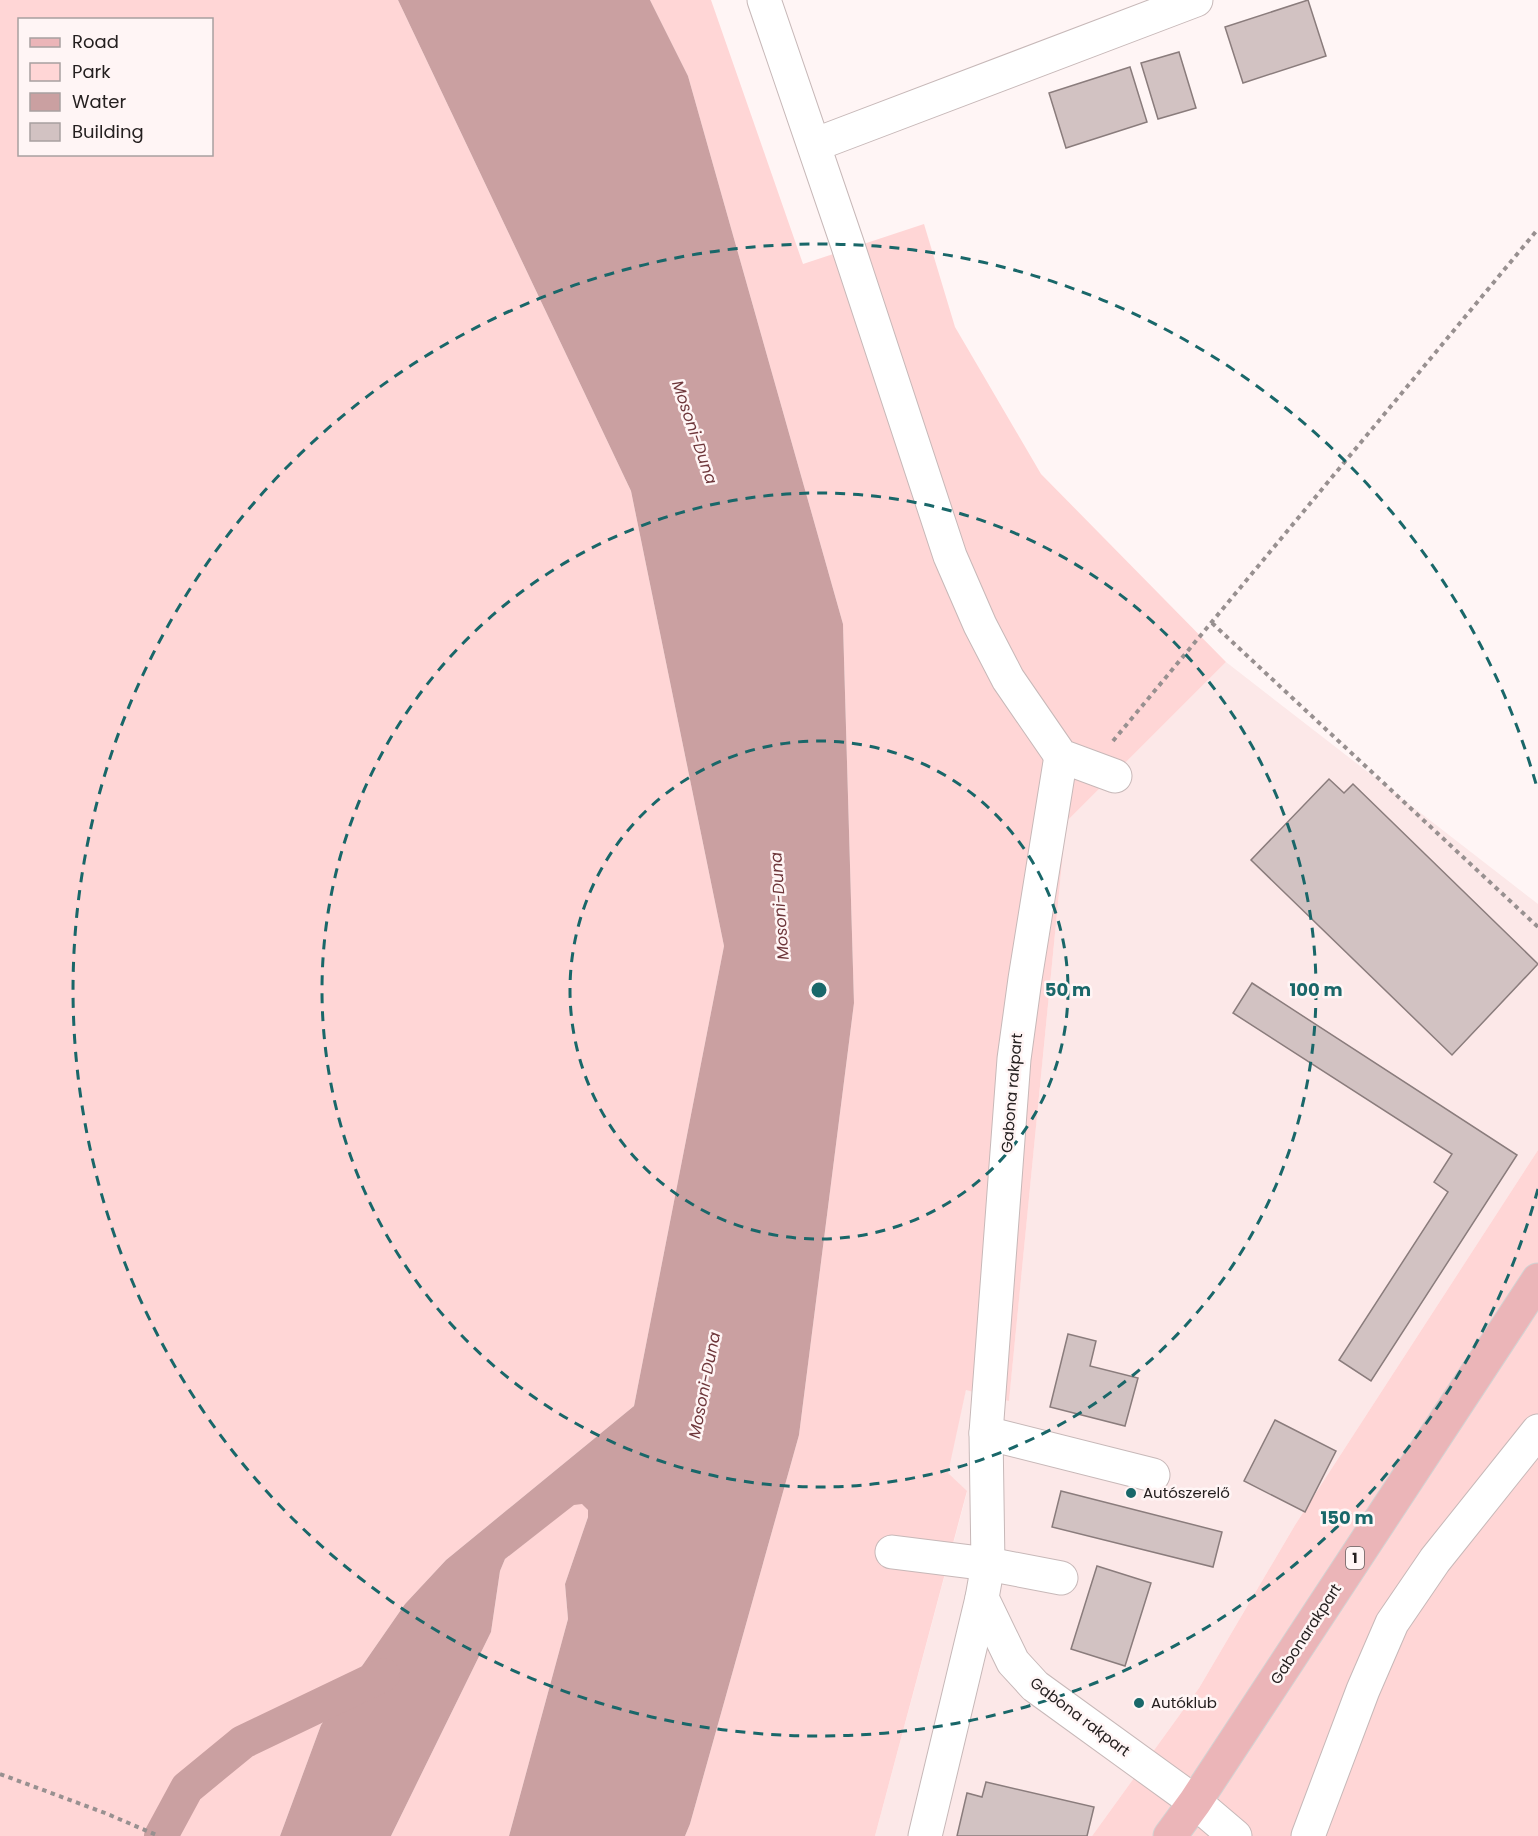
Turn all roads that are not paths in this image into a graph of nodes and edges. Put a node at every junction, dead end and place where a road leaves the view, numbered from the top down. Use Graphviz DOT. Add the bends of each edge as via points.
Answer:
graph roads {
  1 [pos="764,0"];
  2 [pos="1188,1"];
  3 [pos="814,145"];
  4 [pos="1061,756"];
  5 [pos="1103,772"];
  6 [pos="1538,1280"];
  7 [pos="1538,1431"];
  8 [pos="986,1433"];
  9 [pos="1153,1475"];
  10 [pos="892,1552"];
  11 [pos="988,1564"];
  12 [pos="1061,1578"];
  13 [pos="982,1598"];
  14 [pos="1195,1802"];
  15 [pos="925,1836"];
  16 [pos="1170,1836"];
  17 [pos="1235,1836"];
  18 [pos="1308,1836"];
  1 -- 3 [label="street"];
  2 -- 3 [label="street"];
  3 -- 4 [label="street" via="950,556 1008,679"];
  4 -- 5 [label="street"];
  4 -- 8 [label="street, Gabona rakpart" via="1014,1059"];
  6 -- 14 [label="main road, Gabonarakpart / 1"];
  7 -- 18 [label="street" via="1435,1560 1392,1623"];
  8 -- 9 [label="street"];
  8 -- 11 [label="street, Gabona rakpart"];
  10 -- 11 [label="street"];
  11 -- 12 [label="street"];
  11 -- 13 [label="street, Gabona rakpart"];
  13 -- 14 [label="street, Gabona rakpart" via="1013,1662 1035,1686"];
  13 -- 15 [label="street"];
  14 -- 16 [label="main road, Gabonarakpart / 1"];
  14 -- 17 [label="street, Gabona rakpart"];
}
